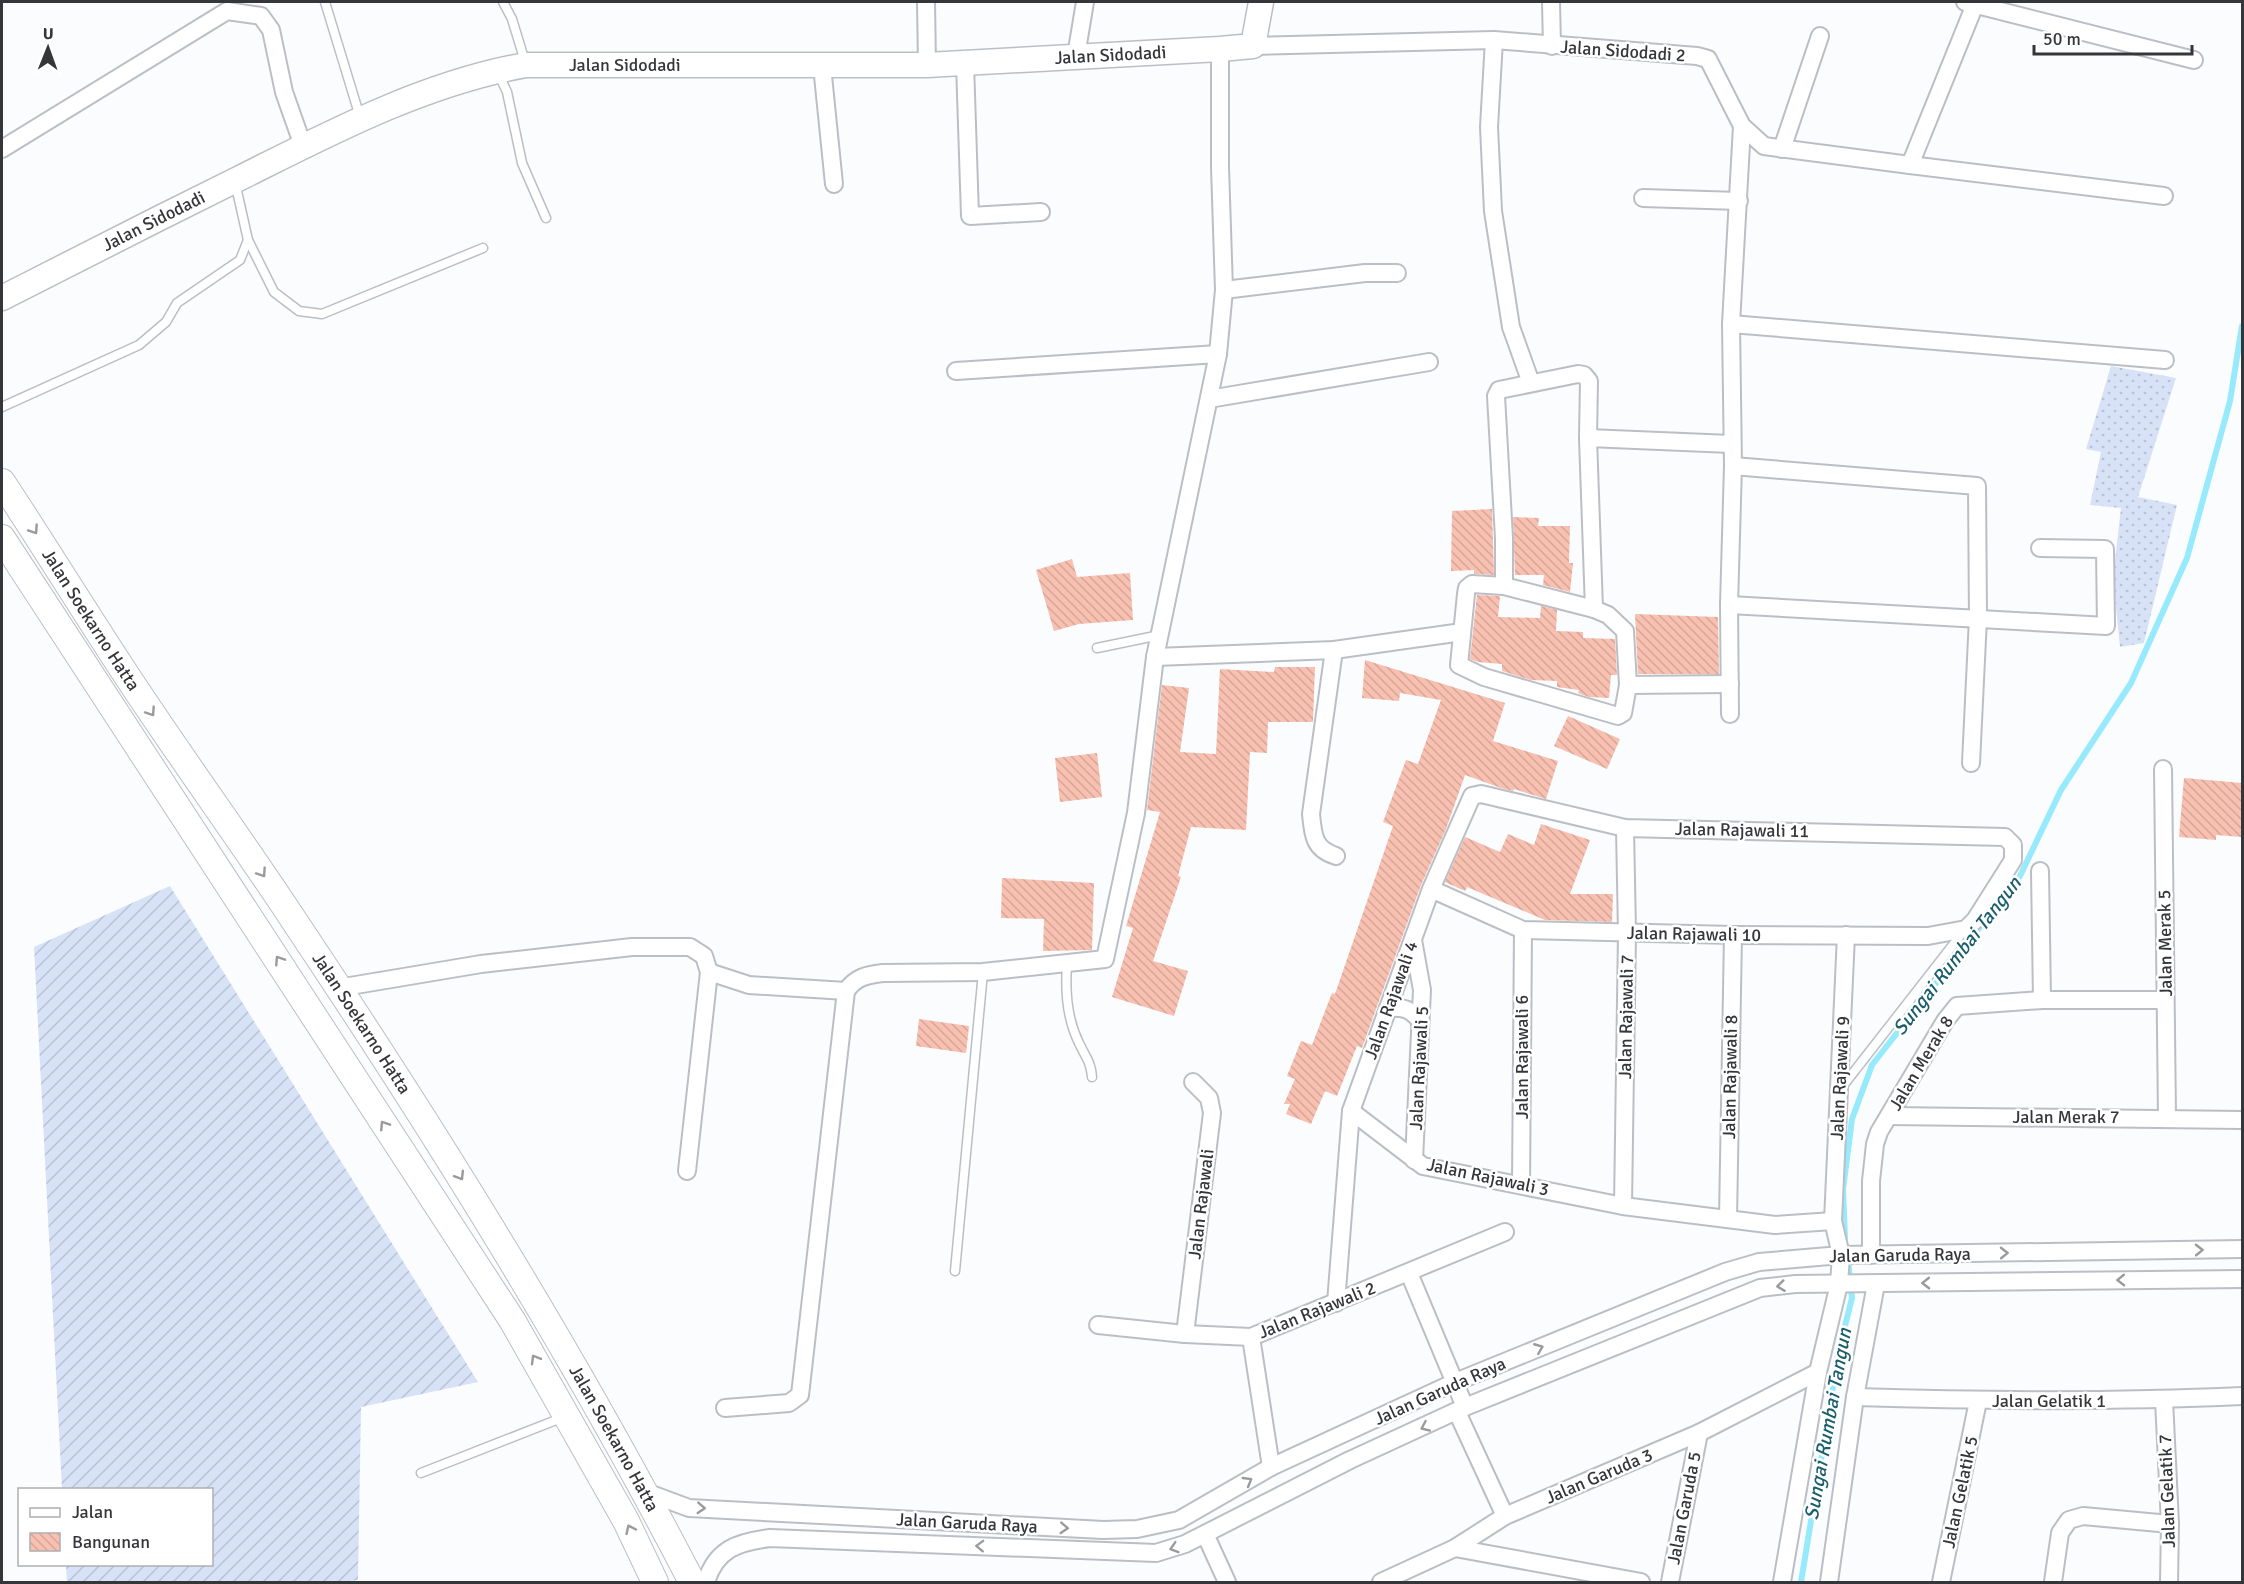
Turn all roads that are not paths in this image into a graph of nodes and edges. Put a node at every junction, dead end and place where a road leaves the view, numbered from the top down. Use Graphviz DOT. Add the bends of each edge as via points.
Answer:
graph roads {
  1 [pos="326,2"];
  2 [pos="503,2"];
  3 [pos="926,2"];
  4 [pos="1084,2"];
  5 [pos="1262,2"];
  6 [pos="1551,2"];
  7 [pos="1972,2"];
  8 [pos="1820,36"];
  9 [pos="1494,40"];
  10 [pos="1253,46"];
  11 [pos="1552,46"];
  12 [pos="1220,50"];
  13 [pos="1076,56"];
  14 [pos="2194,60"];
  15 [pos="965,64"];
  16 [pos="526,65"];
  17 [pos="927,65"];
  18 [pos="822,66"];
  19 [pos="497,70"];
  20 [pos="361,120"];
  21 [pos="1742,126"];
  22 [pos="303,146"];
  23 [pos="2,148"];
  24 [pos="1782,149"];
  25 [pos="1910,165"];
  26 [pos="234,180"];
  27 [pos="834,184"];
  28 [pos="2164,196"];
  29 [pos="1643,198"];
  30 [pos="1739,201"];
  31 [pos="1041,212"];
  32 [pos="546,218"];
  33 [pos="248,240"];
  34 [pos="483,248"];
  35 [pos="1397,273"];
  36 [pos="1224,290"];
  37 [pos="2,298"];
  38 [pos="1731,324"];
  39 [pos="1218,354"];
  40 [pos="2164,360"];
  41 [pos="1430,362"];
  42 [pos="957,371"];
  43 [pos="1531,382"];
  44 [pos="1209,399"];
  45 [pos="2,407"];
  46 [pos="1588,438"];
  47 [pos="1731,444"];
  48 [pos="1733,466"];
  49 [pos="2,482"];
  50 [pos="2,538"];
  51 [pos="2040,548"];
  52 [pos="1504,586"];
  53 [pos="1729,604"];
  54 [pos="1594,609"];
  55 [pos="1978,618"];
  56 [pos="1462,632"];
  57 [pos="1160,635"];
  58 [pos="1097,648"];
  59 [pos="1334,650"];
  60 [pos="1155,657"];
  61 [pos="1730,684"];
  62 [pos="1628,685"];
  63 [pos="1730,714"];
  64 [pos="1971,763"];
  65 [pos="2163,769"];
  66 [pos="1625,828"];
  67 [pos="1336,856"];
  68 [pos="2040,871"];
  69 [pos="1431,889"];
  70 [pos="1966,929"];
  71 [pos="1523,930"];
  72 [pos="1627,933"];
  73 [pos="1733,935"];
  74 [pos="1846,935"];
  75 [pos="1413,940"];
  76 [pos="1066,965"];
  77 [pos="710,972"];
  78 [pos="983,972"];
  79 [pos="338,988"];
  80 [pos="846,991"];
  81 [pos="2042,1000"];
  82 [pos="2165,1000"];
  83 [pos="1388,1008"];
  84 [pos="1420,1021"];
  85 [pos="1092,1077"];
  86 [pos="1193,1082"];
  87 [pos="1839,1090"];
  88 [pos="1351,1111"];
  89 [pos="1889,1116"];
  90 [pos="2167,1118"];
  91 [pos="2242,1120"];
  92 [pos="440,1144"];
  93 [pos="1414,1160"];
  94 [pos="409,1162"];
  95 [pos="687,1171"];
  96 [pos="1521,1185"];
  97 [pos="1623,1206"];
  98 [pos="1728,1219"];
  99 [pos="1833,1221"];
  100 [pos="1505,1232"];
  101 [pos="2242,1249"];
  102 [pos="1841,1255"];
  103 [pos="1866,1255"];
  104 [pos="954,1271"];
  105 [pos="1409,1273"];
  106 [pos="2242,1279"];
  107 [pos="1839,1284"];
  108 [pos="1869,1284"];
  109 [pos="1336,1303"];
  110 [pos="1098,1325"];
  111 [pos="1185,1334"];
  112 [pos="1251,1337"];
  113 [pos="1818,1372"];
  114 [pos="1453,1383"];
  115 [pos="2242,1396"];
  116 [pos="1855,1397"];
  117 [pos="2164,1400"];
  118 [pos="1978,1401"];
  119 [pos="725,1408"];
  120 [pos="1461,1410"];
  121 [pos="568,1415"];
  122 [pos="1699,1433"];
  123 [pos="1271,1467"];
  124 [pos="421,1473"];
  125 [pos="646,1492"];
  126 [pos="1505,1516"];
  127 [pos="2170,1524"];
  128 [pos="1205,1534"];
  129 [pos="1455,1548"];
  130 [pos="655,1582"];
  131 [pos="692,1582"];
  132 [pos="706,1582"];
  133 [pos="1227,1582"];
  134 [pos="1381,1582"];
  135 [pos="1641,1582"];
  136 [pos="1670,1582"];
  137 [pos="1782,1582"];
  138 [pos="1828,1582"];
  139 [pos="1941,1582"];
  140 [pos="2053,1582"];
  141 [pos="2169,1582"];
  1 -- 20 [label="lane"];
  2 -- 16 [label="lane"];
  3 -- 17 [label="street"];
  4 -- 13 [label="street"];
  5 -- 10 [label="street"];
  6 -- 11 [label="street"];
  7 -- 14 [label="street"];
  7 -- 25 [label="street"];
  8 -- 24 [label="street"];
  9 -- 10 [label="street, Jalan Sidodadi 2"];
  9 -- 11 [label="street, Jalan Sidodadi 2"];
  9 -- 43 [label="street" via="1489,127 1493,210 1511,327"];
  10 -- 12 [label="street, Jalan Sidodadi"];
  11 -- 21 [label="street, Jalan Sidodadi 2" via="1708,59"];
  12 -- 13 [label="street, Jalan Sidodadi"];
  12 -- 36 [label="street"];
  13 -- 15 [label="street, Jalan Sidodadi"];
  15 -- 17 [label="street, Jalan Sidodadi"];
  15 -- 31 [label="street" via="970,216"];
  16 -- 18 [label="street, Jalan Sidodadi"];
  16 -- 19 [label="street, Jalan Sidodadi"];
  17 -- 18 [label="street, Jalan Sidodadi"];
  18 -- 27 [label="street"];
  19 -- 20 [label="street, Jalan Sidodadi" via="458,81"];
  19 -- 32 [label="lane" via="507,92 522,163"];
  20 -- 22 [label="street, Jalan Sidodadi"];
  21 -- 24 [label="street, Jalan Sidodadi 2" via="1764,146"];
  21 -- 30 [label="street"];
  22 -- 23 [label="street" via="284,92 271,30 261,16 227,11"];
  22 -- 26 [label="street, Jalan Sidodadi"];
  24 -- 25 [label="street, Jalan Sidodadi 2"];
  25 -- 28 [label="street, Jalan Sidodadi 2"];
  26 -- 33 [label="lane"];
  26 -- 37 [label="street, Jalan Sidodadi"];
  29 -- 30 [label="street"];
  30 -- 38 [label="street"];
  33 -- 34 [label="lane" via="274,292 298,311 322,314"];
  33 -- 45 [label="lane" via="240,260 177,303 166,322 139,345"];
  35 -- 36 [label="street" via="1365,273"];
  36 -- 39 [label="street"];
  38 -- 40 [label="street"];
  38 -- 47 [label="street"];
  39 -- 42 [label="street"];
  39 -- 44 [label="street"];
  41 -- 44 [label="street"];
  43 -- 46 [label="street" via="1584,375 1589,381"];
  43 -- 52 [label="street" via="1499,390 1496,396"];
  44 -- 57 [label="street"];
  46 -- 47 [label="street"];
  46 -- 54 [label="street"];
  47 -- 48 [label="street"];
  48 -- 53 [label="street"];
  48 -- 55 [label="street" via="1977,486"];
  49 -- 79 [label="main road, Jalan Soekarno Hatta, one-way" via="128,678"];
  94 -- 50 [label="main road, Jalan Soekarno Hatta, one-way"];
  51 -- 55 [label="street" via="2105,549 2106,626"];
  52 -- 54 [label="street"];
  52 -- 56 [label="street" via="1472,584 1467,588"];
  53 -- 55 [label="street"];
  53 -- 61 [label="street"];
  54 -- 62 [label="street" via="1608,615 1625,631"];
  55 -- 64 [label="street"];
  56 -- 59 [label="street"];
  56 -- 62 [label="street" via="1459,665 1484,677 1618,716 1623,713"];
  57 -- 58 [label="lane"];
  57 -- 60 [label="street"];
  59 -- 60 [label="street"];
  59 -- 67 [label="street" via="1311,814 1313,839 1323,852"];
  60 -- 76 [label="street" via="1136,813 1105,959"];
  61 -- 62 [label="street"];
  61 -- 63 [label="street"];
  65 -- 82 [label="street, Jalan Merak 5"];
  66 -- 69 [label="street, Jalan Rajawali 11" via="1476,794"];
  66 -- 70 [label="street, Jalan Rajawali 11" via="2005,837 2013,845 2013,860"];
  66 -- 72 [label="street, Jalan Rajawali 7"];
  68 -- 81 [label="street"];
  69 -- 71 [label="street, Jalan Rajawali 10"];
  69 -- 75 [label="street, Jalan Rajawali 4"];
  70 -- 74 [label="street, Jalan Rajawali 10" via="1928,936"];
  70 -- 87 [label="lane"];
  71 -- 72 [label="street, Jalan Rajawali 10"];
  71 -- 96 [label="street, Jalan Rajawali 6"];
  72 -- 73 [label="street, Jalan Rajawali 10"];
  72 -- 97 [label="street, Jalan Rajawali 7"];
  73 -- 74 [label="street, Jalan Rajawali 10"];
  73 -- 98 [label="street, Jalan Rajawali 8"];
  74 -- 87 [label="street, Jalan Rajawali 9"];
  75 -- 83 [label="street, Jalan Rajawali 4"];
  75 -- 84 [label="street, Jalan Rajawali 5" via="1422,990"];
  76 -- 78 [label="street"];
  76 -- 85 [label="lane" via="1065,988 1071,1020 1091,1061"];
  77 -- 79 [label="street" via="704,956 690,947 632,947 482,964"];
  77 -- 80 [label="street" via="749,985"];
  77 -- 95 [label="street"];
  78 -- 80 [label="street" via="867,975 854,981"];
  78 -- 104 [label="lane"];
  79 -- 92 [label="main road, Jalan Soekarno Hatta"];
  80 -- 119 [label="street" via="800,1395 789,1403"];
  81 -- 82 [label="street, Jalan Merak 8"];
  81 -- 89 [label="street, Jalan Merak 8" via="1957,1006"];
  82 -- 90 [label="street, Jalan Merak 5"];
  83 -- 84 [label="street" via="1403,1007"];
  83 -- 88 [label="street, Jalan Rajawali 4"];
  84 -- 93 [label="street, Jalan Rajawali 5"];
  86 -- 111 [label="street, Jalan Rajawali" via="1209,1098 1212,1113"];
  87 -- 99 [label="street, Jalan Rajawali 9"];
  88 -- 93 [label="street, Jalan Rajawali 3"];
  88 -- 109 [label="street"];
  89 -- 90 [label="street, Jalan Merak 7"];
  89 -- 103 [label="street, Jalan Merak 8" via="1875,1143"];
  90 -- 91 [label="street, Jalan Merak 7"];
  92 -- 94 [label="main road"];
  92 -- 125 [label="main road, Jalan Soekarno Hatta, one-way" via="509,1254"];
  93 -- 96 [label="street, Jalan Rajawali 3" via="1423,1166"];
  121 -- 94 [label="main road, Jalan Soekarno Hatta, one-way" via="512,1320"];
  96 -- 97 [label="street, Jalan Rajawali 3"];
  97 -- 98 [label="street, Jalan Rajawali 3"];
  98 -- 99 [label="street, Jalan Rajawali 3" via="1774,1225"];
  99 -- 102 [label="street, Jalan Rajawali 9"];
  100 -- 105 [label="street, Jalan Rajawali 2"];
  103 -- 101 [label="street, Jalan Garuda Raya, one-way"];
  102 -- 103 [label="street, Jalan Garuda Raya"];
  102 -- 107 [label="street, Jalan Rajawali 9"];
  114 -- 102 [label="street, Jalan Garuda Raya, one-way" via="1725,1272 1759,1262"];
  105 -- 109 [label="street, Jalan Rajawali 2"];
  105 -- 114 [label="street"];
  106 -- 108 [label="street, Jalan Garuda Raya, one-way"];
  107 -- 108 [label="street, Jalan Garuda Raya"];
  107 -- 113 [label="street, Jalan Rajawali 9"];
  107 -- 120 [label="street, Jalan Garuda Raya, one-way" via="1760,1288"];
  108 -- 116 [label="street"];
  109 -- 112 [label="street, Jalan Rajawali 2"];
  110 -- 111 [label="street"];
  111 -- 112 [label="street"];
  112 -- 123 [label="street, Jalan Rajawali 2"];
  113 -- 122 [label="street, Jalan Garuda 3"];
  113 -- 137 [label="street, Jalan Rajawali 9"];
  114 -- 120 [label="street"];
  114 -- 123 [label="street, Jalan Garuda Raya"];
  115 -- 117 [label="street, Jalan Gelatik 1"];
  116 -- 118 [label="street, Jalan Gelatik 1"];
  116 -- 138 [label="street"];
  117 -- 118 [label="street, Jalan Gelatik 1"];
  117 -- 127 [label="street, Jalan Gelatik 7"];
  118 -- 139 [label="street, Jalan Gelatik 5"];
  120 -- 126 [label="street"];
  120 -- 128 [label="street, Jalan Garuda Raya, one-way" via="1350,1460"];
  121 -- 124 [label="lane"];
  130 -- 121 [label="main road, Jalan Soekarno Hatta, one-way"];
  122 -- 126 [label="street, Jalan Garuda 3"];
  122 -- 136 [label="street, Jalan Garuda 5"];
  125 -- 123 [label="street, Jalan Garuda Raya, one-way" via="689,1508 1137,1529 1179,1520"];
  125 -- 131 [label="main road, Jalan Soekarno Hatta"];
  126 -- 129 [label="street, Jalan Garuda 3"];
  127 -- 140 [label="street" via="2083,1516 2069,1520 2060,1533"];
  127 -- 141 [label="street, Jalan Gelatik 7"];
  128 -- 132 [label="street, Jalan Garuda Raya, one-way" via="1156,1553 1137,1554 770,1538 730,1547 718,1557"];
  128 -- 133 [label="street"];
  129 -- 134 [label="street, Jalan Garuda 3"];
  129 -- 135 [label="street"];
}
